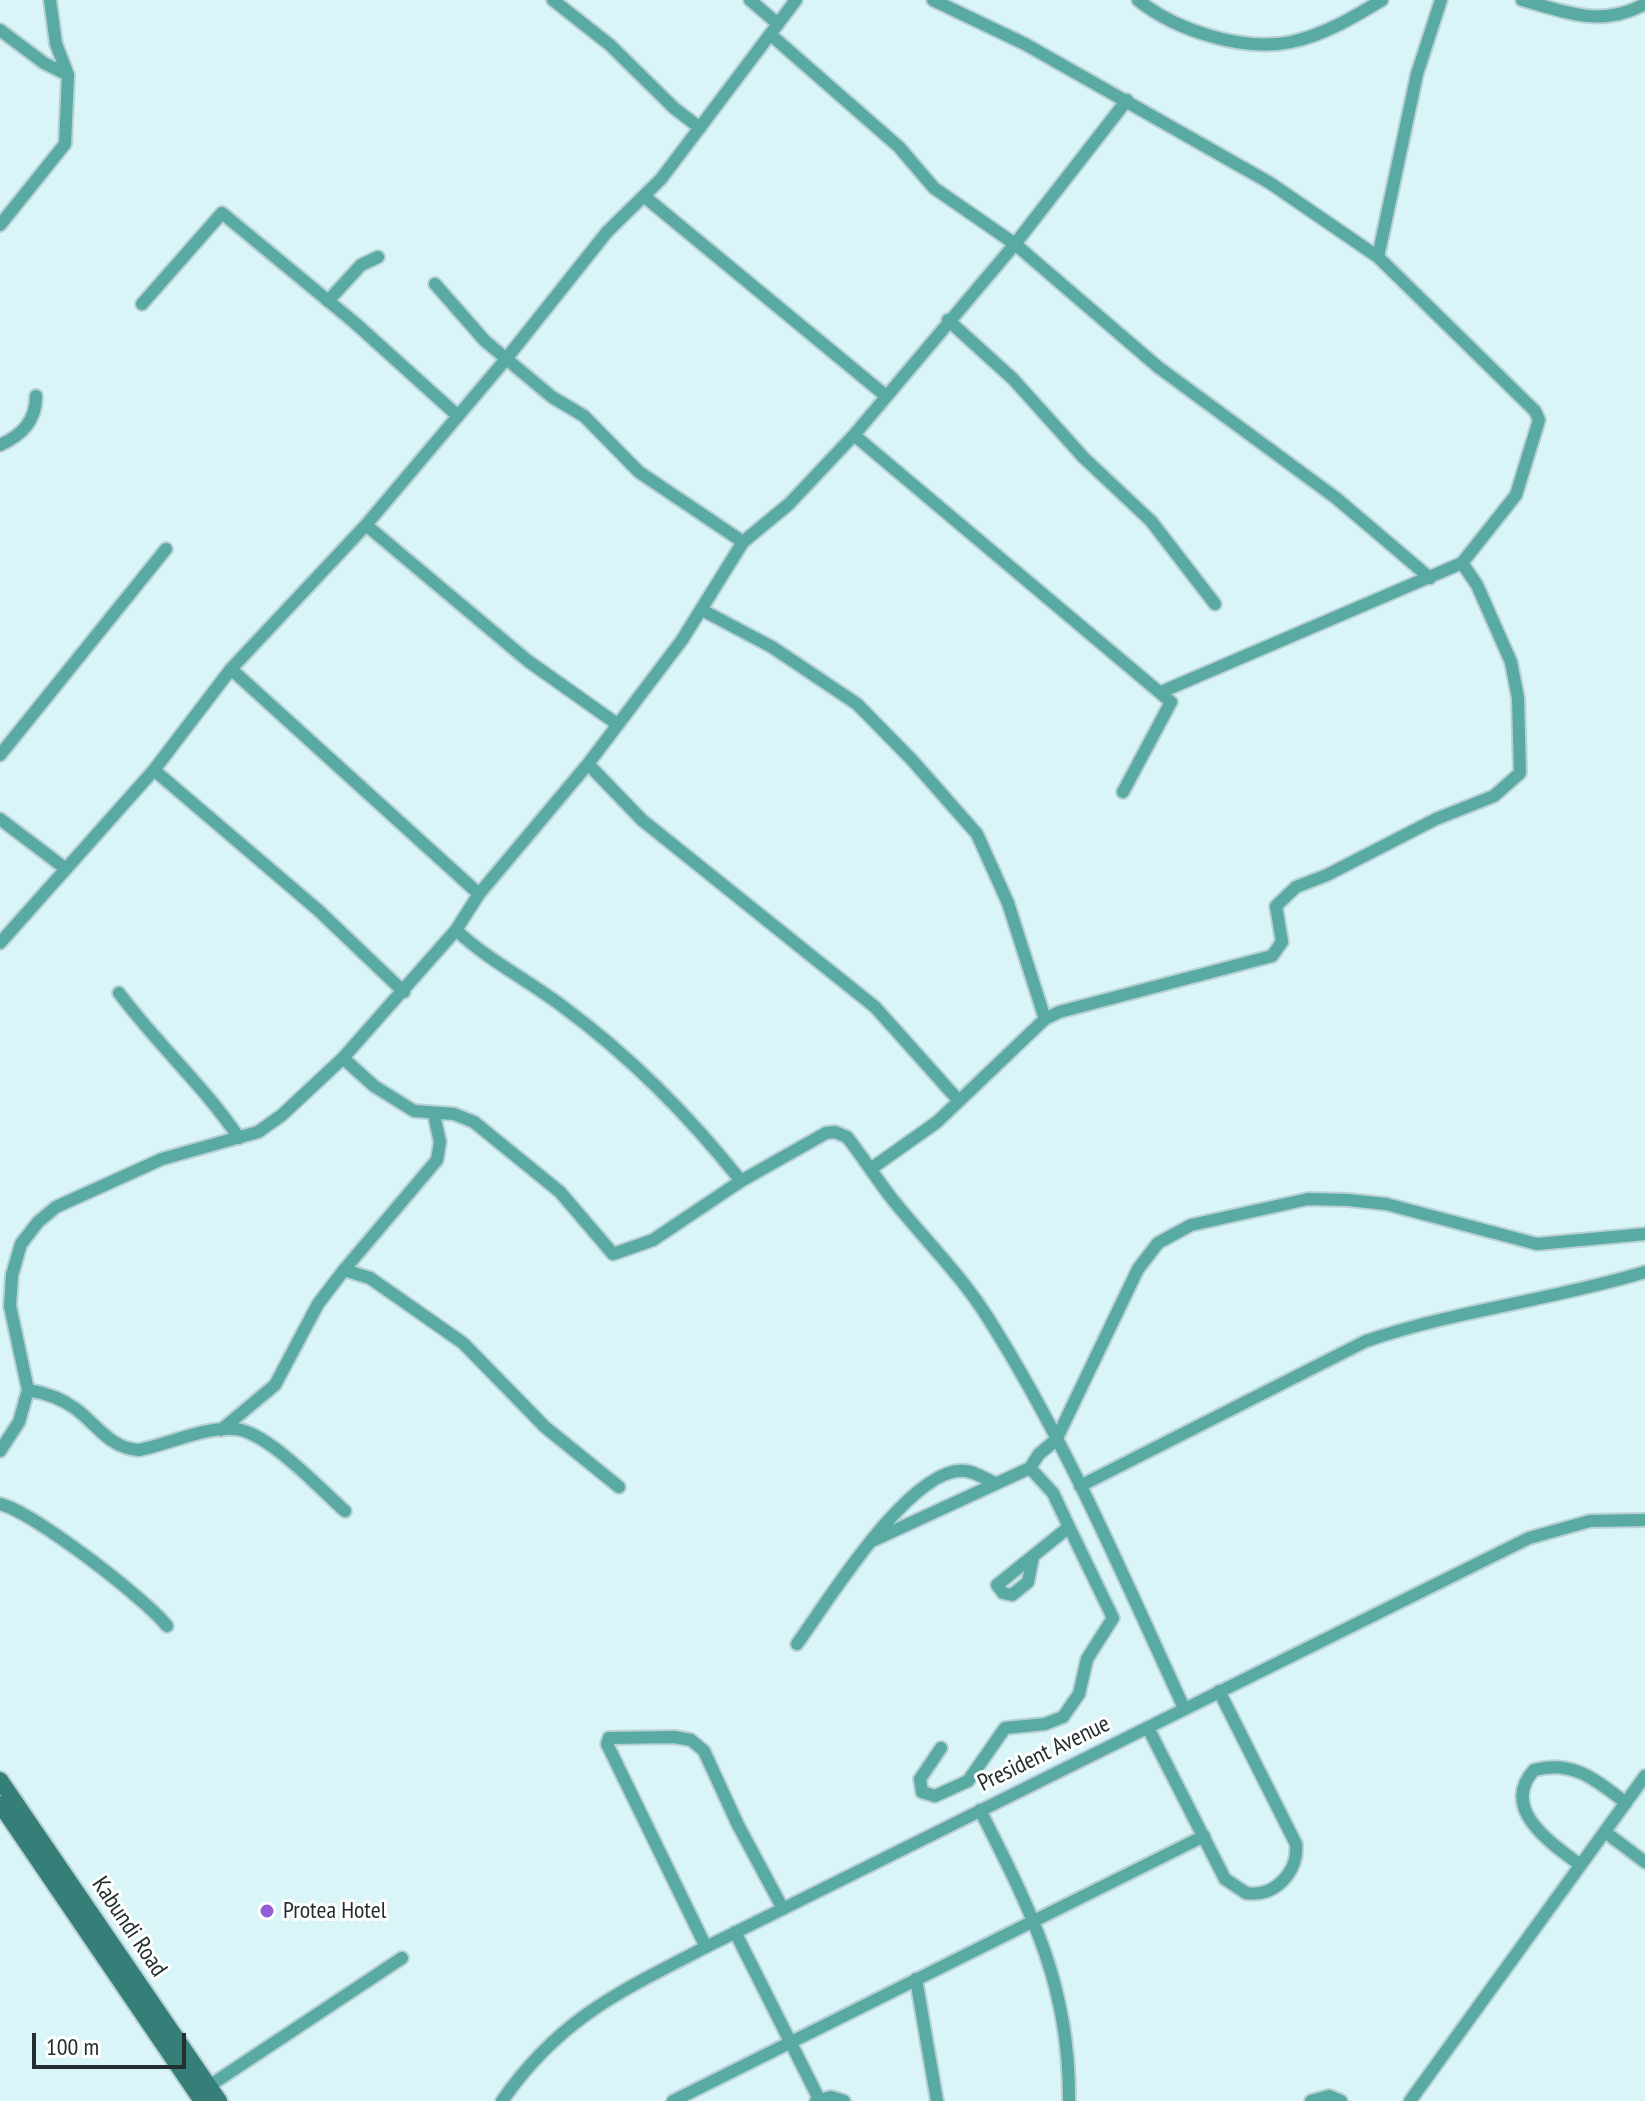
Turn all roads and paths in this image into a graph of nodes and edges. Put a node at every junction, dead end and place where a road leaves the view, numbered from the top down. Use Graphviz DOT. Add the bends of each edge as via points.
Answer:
graph roads {
  1 [pos="50,0"];
  2 [pos="553,0"];
  3 [pos="750,0"];
  4 [pos="796,0"];
  5 [pos="933,0"];
  6 [pos="1138,0"];
  7 [pos="1382,0"];
  8 [pos="1441,0"];
  9 [pos="1522,0"];
  10 [pos="1645,4"];
  11 [pos="775,29"];
  12 [pos="0,30"];
  13 [pos="68,75"];
  14 [pos="1127,100"];
  15 [pos="700,128"];
  16 [pos="645,197"];
  17 [pos="0,225"];
  18 [pos="1015,244"];
  19 [pos="378,257"];
  20 [pos="1378,257"];
  21 [pos="435,284"];
  22 [pos="328,301"];
  23 [pos="142,304"];
  24 [pos="948,320"];
  25 [pos="506,359"];
  26 [pos="36,396"];
  27 [pos="886,396"];
  28 [pos="458,416"];
  29 [pos="854,435"];
  30 [pos="0,445"];
  31 [pos="366,525"];
  32 [pos="743,542"];
  33 [pos="166,549"];
  34 [pos="1462,563"];
  35 [pos="1430,578"];
  36 [pos="1215,604"];
  37 [pos="702,610"];
  38 [pos="231,669"];
  39 [pos="1161,692"];
  40 [pos="617,724"];
  41 [pos="0,755"];
  42 [pos="588,764"];
  43 [pos="154,770"];
  44 [pos="1123,792"];
  45 [pos="0,819"];
  46 [pos="66,869"];
  47 [pos="479,894"];
  48 [pos="456,930"];
  49 [pos="0,943"];
  50 [pos="404,992"];
  51 [pos="119,993"];
  52 [pos="1045,1019"];
  53 [pos="343,1058"];
  54 [pos="959,1101"];
  55 [pos="434,1115"];
  56 [pos="239,1138"];
  57 [pos="872,1168"];
  58 [pos="741,1181"];
  59 [pos="1645,1234"];
  60 [pos="344,1270"];
  61 [pos="1645,1272"];
  62 [pos="28,1390"];
  63 [pos="221,1430"];
  64 [pos="1056,1440"];
  65 [pos="0,1451"];
  66 [pos="1030,1468"];
  67 [pos="995,1483"];
  68 [pos="1080,1486"];
  69 [pos="619,1487"];
  70 [pos="0,1504"];
  71 [pos="345,1511"];
  72 [pos="1645,1520"];
  73 [pos="1069,1527"];
  74 [pos="874,1540"];
  75 [pos="1033,1556"];
  76 [pos="167,1626"];
  77 [pos="797,1644"];
  78 [pos="1219,1691"];
  79 [pos="1184,1708"];
  80 [pos="1148,1728"];
  81 [pos="941,1748"];
  82 [pos="1645,1776"];
  83 [pos="0,1780"];
  84 [pos="1626,1803"];
  85 [pos="0,1804"];
  86 [pos="980,1810"];
  87 [pos="1605,1832"];
  88 [pos="1204,1836"];
  89 [pos="1645,1862"];
  90 [pos="1579,1864"];
  91 [pos="783,1909"];
  92 [pos="1036,1922"];
  93 [pos="735,1932"];
  94 [pos="706,1947"];
  95 [pos="402,1958"];
  96 [pos="916,1979"];
  97 [pos="790,2042"];
  98 [pos="202,2094"];
  99 [pos="818,2100"];
  100 [pos="219,2101"];
  101 [pos="502,2101"];
  102 [pos="673,2101"];
  103 [pos="844,2101"];
  104 [pos="937,2101"];
  105 [pos="1069,2101"];
  106 [pos="1311,2101"];
  107 [pos="1341,2101"];
  108 [pos="1410,2101"];
  1 -- 13 [label="street" via="56,44"];
  2 -- 15 [label="street"];
  3 -- 11 [label="street"];
  4 -- 11 [label="street"];
  5 -- 14 [label="street"];
  6 -- 7 [label="street" via="1194,31 1277,44 1335,27"];
  8 -- 20 [label="street" via="1417,74"];
  9 -- 10 [label="street" via="1596,19"];
  11 -- 15 [label="street"];
  11 -- 18 [label="street" via="899,147 934,188"];
  12 -- 13 [label="street"];
  13 -- 17 [label="street" via="65,144"];
  14 -- 18 [label="street"];
  14 -- 20 [label="street" via="1270,183"];
  15 -- 16 [label="street"];
  16 -- 25 [label="street" via="607,232"];
  16 -- 27 [label="street"];
  18 -- 24 [label="street"];
  18 -- 35 [label="street" via="1158,367 1336,498"];
  19 -- 22 [label="street" via="361,265"];
  20 -- 34 [label="street" via="1539,420 1516,495"];
  21 -- 25 [label="street" via="470,328"];
  22 -- 23 [label="street" via="222,213"];
  22 -- 28 [label="street"];
  24 -- 27 [label="street"];
  24 -- 36 [label="street" via="1151,521"];
  25 -- 28 [label="street"];
  25 -- 32 [label="street" via="584,416 670,496"];
  26 -- 30 [label="street" via="29,423"];
  27 -- 29 [label="street"];
  28 -- 31 [label="street"];
  29 -- 32 [label="street" via="789,504"];
  29 -- 39 [label="street"];
  31 -- 38 [label="street"];
  31 -- 40 [label="street" via="528,661"];
  32 -- 37 [label="street"];
  33 -- 41 [label="street"];
  34 -- 35 [label="street"];
  34 -- 52 [label="street" via="1511,662 1521,763 1515,781 1494,796 1296,887 1276,906 1282,942 1272,956"];
  35 -- 39 [label="street"];
  37 -- 40 [label="street"];
  37 -- 52 [label="street" via="772,647 857,704 977,834 1008,903"];
  38 -- 43 [label="street"];
  38 -- 47 [label="street"];
  39 -- 44 [label="street" via="1171,708"];
  40 -- 42 [label="street"];
  42 -- 47 [label="street"];
  42 -- 54 [label="street" via="642,820 875,1007"];
  43 -- 46 [label="street"];
  43 -- 50 [label="street" via="318,910"];
  45 -- 46 [label="street"];
  46 -- 49 [label="street"];
  47 -- 48 [label="street"];
  48 -- 50 [label="street"];
  48 -- 58 [label="street" via="481,953 566,1008 617,1052 671,1100"];
  50 -- 53 [label="street"];
  51 -- 56 [label="street" via="220,1108"];
  52 -- 54 [label="street"];
  53 -- 55 [label="street" via="392,1099"];
  53 -- 56 [label="street" via="282,1115"];
  54 -- 57 [label="street" via="905,1148"];
  55 -- 58 [label="street" via="454,1114 474,1122 560,1192 613,1254 653,1240"];
  55 -- 60 [label="street" via="440,1142 437,1160"];
  56 -- 62 [label="street" via="125,1174 56,1207 38,1222 21,1244 10,1306"];
  57 -- 58 [label="street" via="847,1137 835,1132"];
  57 -- 64 [label="street" via="988,1317"];
  59 -- 64 [label="street" via="1537,1244 1386,1204 1348,1200 1296,1201 1191,1225 1158,1243 1138,1269"];
  60 -- 63 [label="street" via="318,1304 275,1385"];
  60 -- 69 [label="street" via="370,1278 463,1343 545,1427"];
  61 -- 68 [label="street" via="1366,1341"];
  62 -- 63 [label="street" via="49,1393 75,1408 127,1450"];
  62 -- 65 [label="street" via="19,1422"];
  63 -- 71 [label="street" via="238,1429 256,1437"];
  64 -- 66 [label="street"];
  64 -- 68 [label="street"];
  66 -- 67 [label="street"];
  66 -- 73 [label="street" via="1053,1493"];
  67 -- 74 [label="street"];
  67 -- 74 [label="street" via="965,1470 947,1475 899,1506"];
  68 -- 79 [label="street"];
  70 -- 76 [label="street" via="28,1516 141,1599"];
  72 -- 78 [label="street, President Avenue" via="1590,1521 1529,1538"];
  73 -- 75 [label="street"];
  73 -- 81 [label="street" via="1113,1618 1087,1659 1079,1694 1063,1717 1005,1728 968,1781 935,1796 922,1792 920,1779"];
  74 -- 77 [label="street"];
  78 -- 79 [label="street, President Avenue"];
  78 -- 88 [label="street" via="1293,1835 1296,1859 1284,1880 1258,1894 1246,1893 1225,1879"];
  79 -- 80 [label="street, President Avenue"];
  80 -- 86 [label="street, President Avenue"];
  80 -- 88 [label="street"];
  82 -- 84 [label="street"];
  83 -- 98 [label="street, Kabundi Road"];
  84 -- 87 [label="street"];
  84 -- 90 [label="street" via="1565,1765 1534,1770 1524,1782 1521,1796 1528,1817 1544,1838"];
  85 -- 98 [label="street, Kabundi Road"];
  86 -- 91 [label="street, President Avenue"];
  86 -- 92 [label="street"];
  87 -- 89 [label="street"];
  87 -- 90 [label="street"];
  88 -- 92 [label="street"];
  90 -- 108 [label="street"];
  91 -- 93 [label="street, President Avenue"];
  91 -- 94 [label="street" via="704,1751 691,1740 674,1737 609,1738 622,1780"];
  92 -- 96 [label="street"];
  92 -- 105 [label="street" via="1062,2009 1070,2053"];
  93 -- 94 [label="street, President Avenue"];
  93 -- 97 [label="street"];
  94 -- 101 [label="street, President Avenue" via="580,2016 542,2050"];
  95 -- 98 [label="street"];
  96 -- 97 [label="street"];
  96 -- 104 [label="street"];
  97 -- 99 [label="street"];
  97 -- 102 [label="street"];
  98 -- 100 [label="street, Kabundi Road"];
  99 -- 103 [label="street"];
  106 -- 107 [label="street" via="1329,2096"];
}
